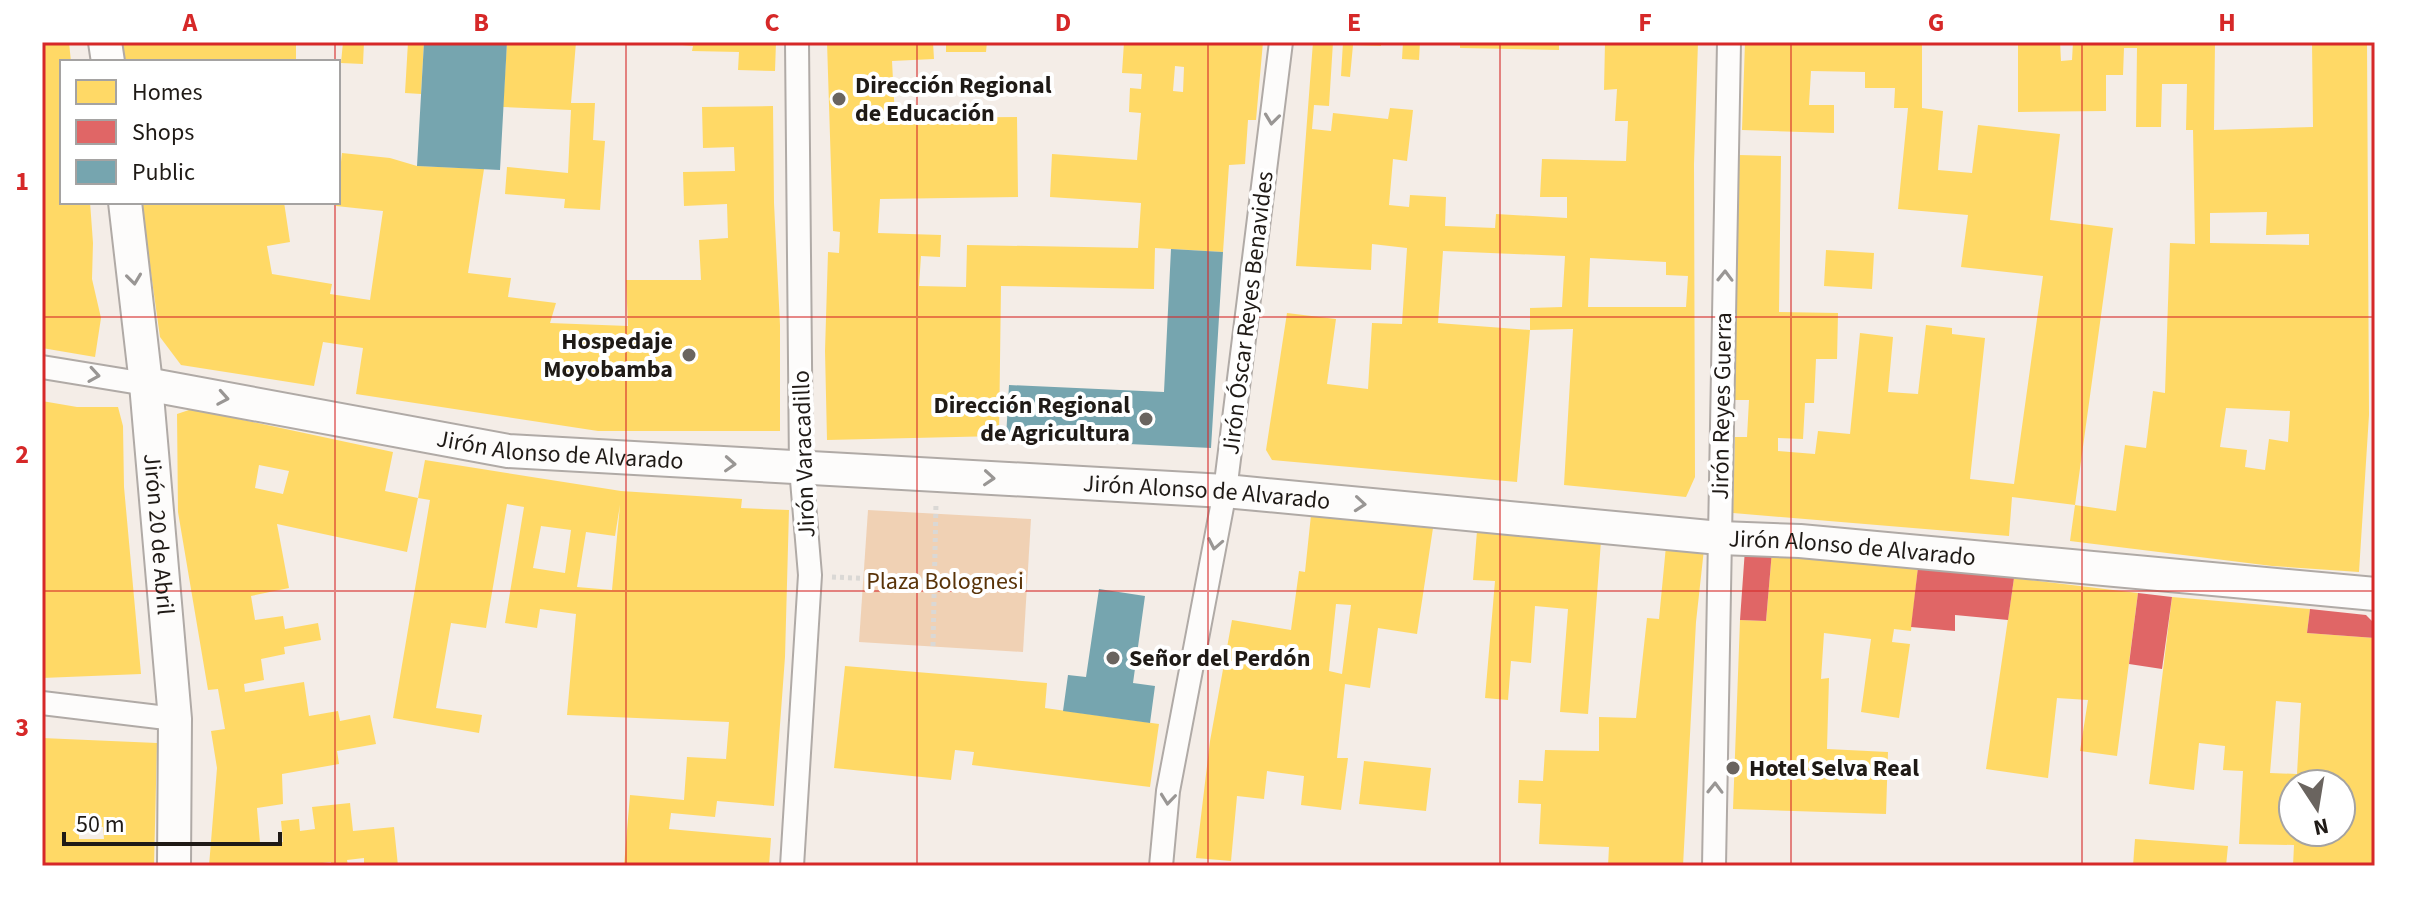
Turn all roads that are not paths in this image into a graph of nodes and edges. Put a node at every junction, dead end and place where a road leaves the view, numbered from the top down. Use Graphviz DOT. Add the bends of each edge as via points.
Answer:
graph roads {
  1 [pos="797,42"];
  2 [pos="1281,42"];
  3 [pos="1729,42"];
  4 [pos="125,204"];
  5 [pos="42,367"];
  6 [pos="146,384"];
  7 [pos="801,468"];
  8 [pos="1225,491"];
  9 [pos="1720,538"];
  10 [pos="2375,594"];
  11 [pos="42,703"];
  12 [pos="175,719"];
  13 [pos="174,866"];
  14 [pos="792,866"];
  15 [pos="1161,866"];
  16 [pos="1714,866"];
  1 -- 7 [label="street, Jirón Varacadillo"];
  2 -- 8 [label="street, Jirón Óscar Reyes Benavides, one-way"];
  9 -- 3 [label="street, Jirón Reyes Guerra, one-way"];
  4 -- 6 [label="main road, Jirón 20 de Abril, one-way"];
  5 -- 6 [label="street, Jirón Alonso de Alvarado, one-way"];
  6 -- 7 [label="main road, Jirón Alonso de Alvarado, one-way" via="508,451"];
  6 -- 12 [label="main road, Jirón 20 de Abril"];
  7 -- 8 [label="main road, Jirón Alonso de Alvarado, one-way"];
  7 -- 14 [label="street, Jirón Varacadillo" via="810,575"];
  8 -- 9 [label="main road, Jirón Alonso de Alvarado, one-way"];
  8 -- 15 [label="street, Jirón Óscar Reyes Benavides, one-way" via="1168,791"];
  9 -- 10 [label="main road, Jirón Alonso de Alvarado"];
  16 -- 9 [label="street, Jirón Reyes Guerra, one-way"];
  11 -- 12 [label="street"];
  12 -- 13 [label="main road, Jirón 20 de Abril"];
}
